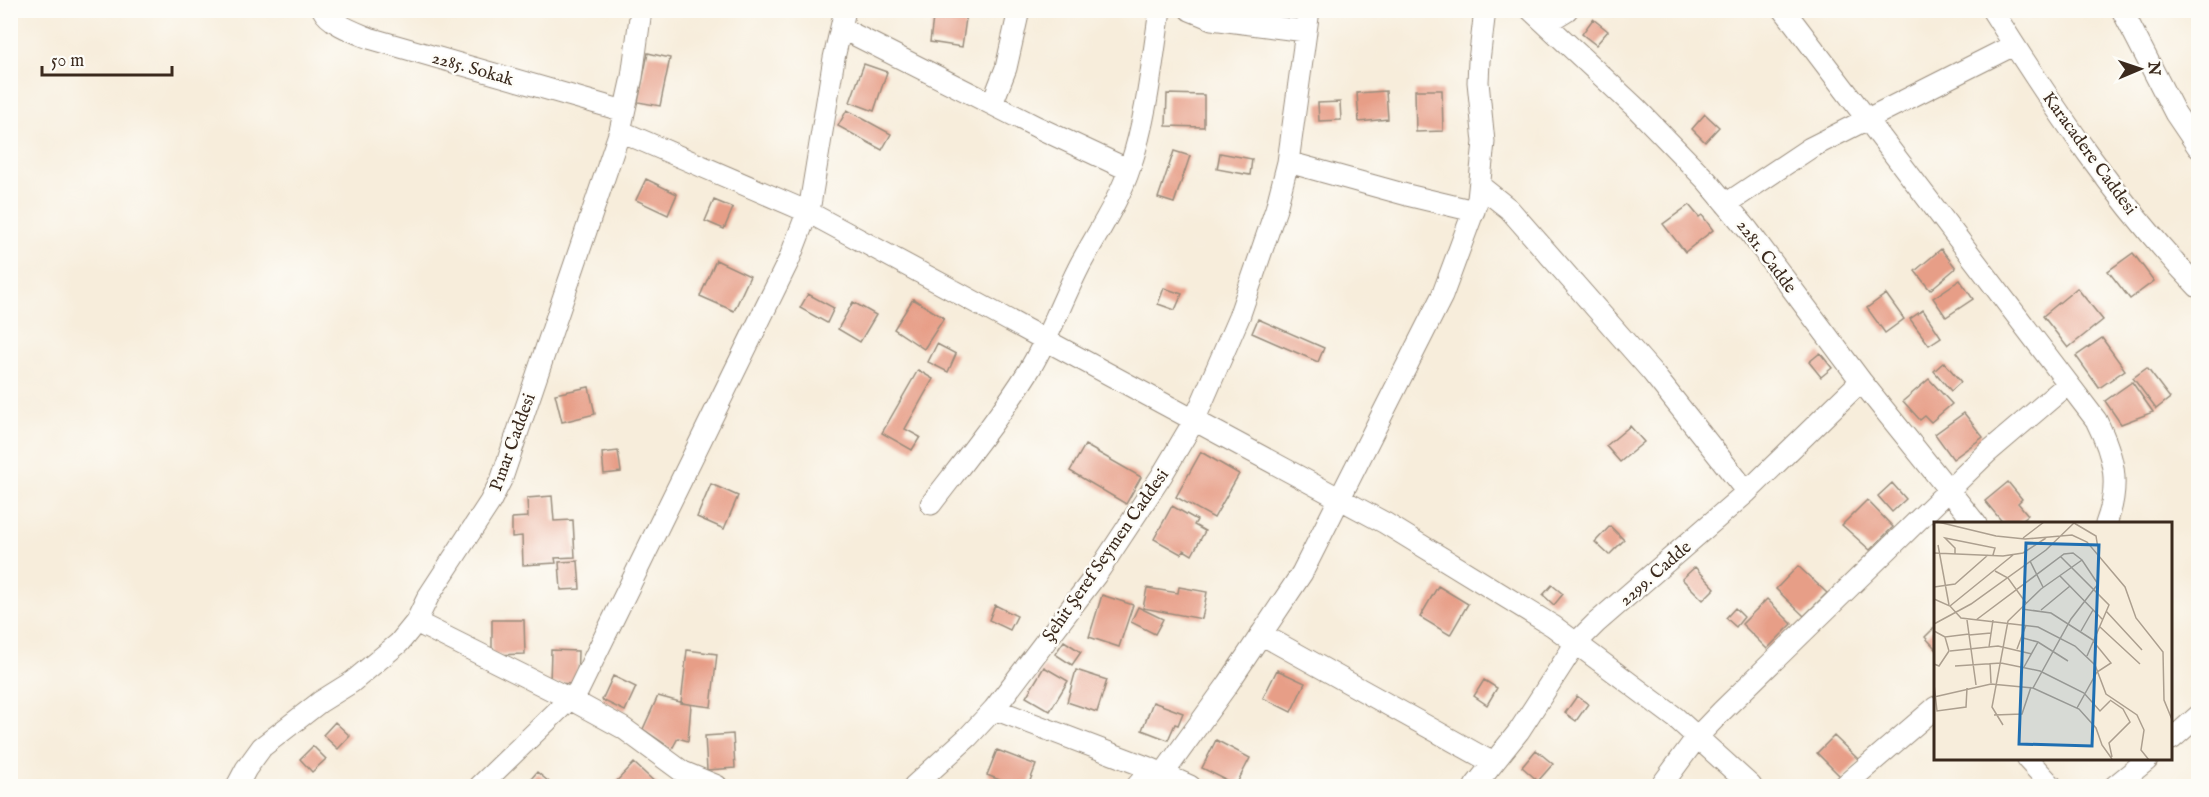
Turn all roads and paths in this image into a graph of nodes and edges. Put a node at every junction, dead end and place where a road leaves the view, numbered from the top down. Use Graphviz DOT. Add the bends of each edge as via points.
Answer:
graph roads {
  1 [pos="641,10"];
  2 [pos="1019,10"];
  3 [pos="1160,10"];
  4 [pos="1190,10"];
  5 [pos="1485,10"];
  6 [pos="1567,10"];
  7 [pos="1784,10"];
  8 [pos="1992,10"];
  9 [pos="2122,10"];
  10 [pos="324,13"];
  11 [pos="1539,17"];
  12 [pos="843,19"];
  13 [pos="1307,21"];
  14 [pos="2014,45"];
  15 [pos="992,104"];
  16 [pos="1866,119"];
  17 [pos="622,121"];
  18 [pos="2199,147"];
  19 [pos="1288,162"];
  20 [pos="1129,170"];
  21 [pos="1480,186"];
  22 [pos="1726,204"];
  23 [pos="1474,211"];
  24 [pos="808,212"];
  25 [pos="2199,287"];
  26 [pos="1046,340"];
  27 [pos="1861,381"];
  28 [pos="2068,384"];
  29 [pos="1194,421"];
  30 [pos="1948,491"];
  31 [pos="1747,492"];
  32 [pos="1341,499"];
  33 [pos="931,504"];
  34 [pos="1974,522"];
  35 [pos="2107,522"];
  36 [pos="416,622"];
  37 [pos="1261,634"];
  38 [pos="1576,643"];
  39 [pos="570,699"];
  40 [pos="994,709"];
  41 [pos="1934,709"];
  42 [pos="2199,716"];
  43 [pos="1697,737"];
  44 [pos="2173,738"];
  45 [pos="2030,761"];
  46 [pos="2145,761"];
  47 [pos="1493,763"];
  48 [pos="1157,771"];
  49 [pos="678,779"];
  50 [pos="237,786"];
  51 [pos="480,786"];
  52 [pos="717,786"];
  53 [pos="914,786"];
  54 [pos="1137,786"];
  55 [pos="1190,786"];
  56 [pos="1475,786"];
  57 [pos="1661,786"];
  58 [pos="1751,786"];
  59 [pos="1844,786"];
  60 [pos="2052,786"];
  61 [pos="2115,786"];
  1 -- 17 [label="street, Pınar Caddesi"];
  2 -- 15 [label="street"];
  3 -- 20 [label="street" via="1142,121"];
  4 -- 13 [label="street" via="1212,19"];
  5 -- 21 [label="street" via="1478,82 1484,142"];
  6 -- 11 [label="street"];
  7 -- 16 [label="street"];
  8 -- 14 [label="street, Karacadere Caddesi"];
  9 -- 18 [label="street" via="2175,113"];
  10 -- 17 [label="street, 2285. Sokak" via="369,38"];
  11 -- 22 [label="street, 2281. Cadde" via="1677,150"];
  12 -- 15 [label="street"];
  12 -- 24 [label="street"];
  13 -- 19 [label="street, Şehit Şeref Seymen Caddesi"];
  14 -- 16 [label="street"];
  14 -- 25 [label="street, Karacadere Caddesi" via="2142,225"];
  15 -- 20 [label="street"];
  16 -- 22 [label="street" via="1810,148"];
  16 -- 28 [label="street"];
  17 -- 24 [label="street, 2285. Sokak"];
  17 -- 36 [label="street, Pınar Caddesi" via="502,478"];
  19 -- 23 [label="street"];
  19 -- 29 [label="street, Şehit Şeref Seymen Caddesi" via="1259,263"];
  20 -- 26 [label="street"];
  21 -- 23 [label="street"];
  21 -- 31 [label="street" via="1509,209 1644,364"];
  22 -- 27 [label="street, 2281. Cadde"];
  23 -- 32 [label="street" via="1442,296"];
  24 -- 26 [label="street, 2285. Sokak"];
  24 -- 39 [label="street" via="789,260 578,691"];
  26 -- 29 [label="street, 2285. Sokak"];
  26 -- 33 [label="street" via="993,425"];
  27 -- 30 [label="street, 2281. Cadde"];
  27 -- 31 [label="street, 2299. Cadde"];
  28 -- 30 [label="street"];
  28 -- 35 [label="street" via="2096,420 2113,460 2114,495"];
  29 -- 32 [label="street, 2285. Sokak"];
  29 -- 40 [label="street, Şehit Şeref Seymen Caddesi" via="1108,557"];
  30 -- 34 [label="street, 2281. Cadde"];
  30 -- 43 [label="street"];
  31 -- 38 [label="street, 2299. Cadde"];
  32 -- 37 [label="street" via="1302,573"];
  32 -- 38 [label="street, 2285. Sokak" via="1523,607"];
  36 -- 39 [label="street"];
  36 -- 50 [label="street, Pınar Caddesi" via="382,658 262,747"];
  37 -- 47 [label="street"];
  37 -- 48 [label="street" via="1215,703"];
  38 -- 43 [label="street, 2285. Sokak"];
  38 -- 47 [label="street, 2299. Cadde"];
  39 -- 49 [label="street" via="622,728"];
  39 -- 51 [label="street"];
  40 -- 48 [label="street"];
  40 -- 53 [label="street, Şehit Şeref Seymen Caddesi"];
  41 -- 59 [label="street"];
  42 -- 44 [label="street"];
  43 -- 57 [label="street"];
  43 -- 58 [label="street, 2285. Sokak"];
  45 -- 60 [label="street"];
  46 -- 61 [label="street"];
  47 -- 56 [label="street, 2299. Cadde"];
  48 -- 54 [label="street"];
  48 -- 55 [label="street"];
  49 -- 52 [label="street"];
}
